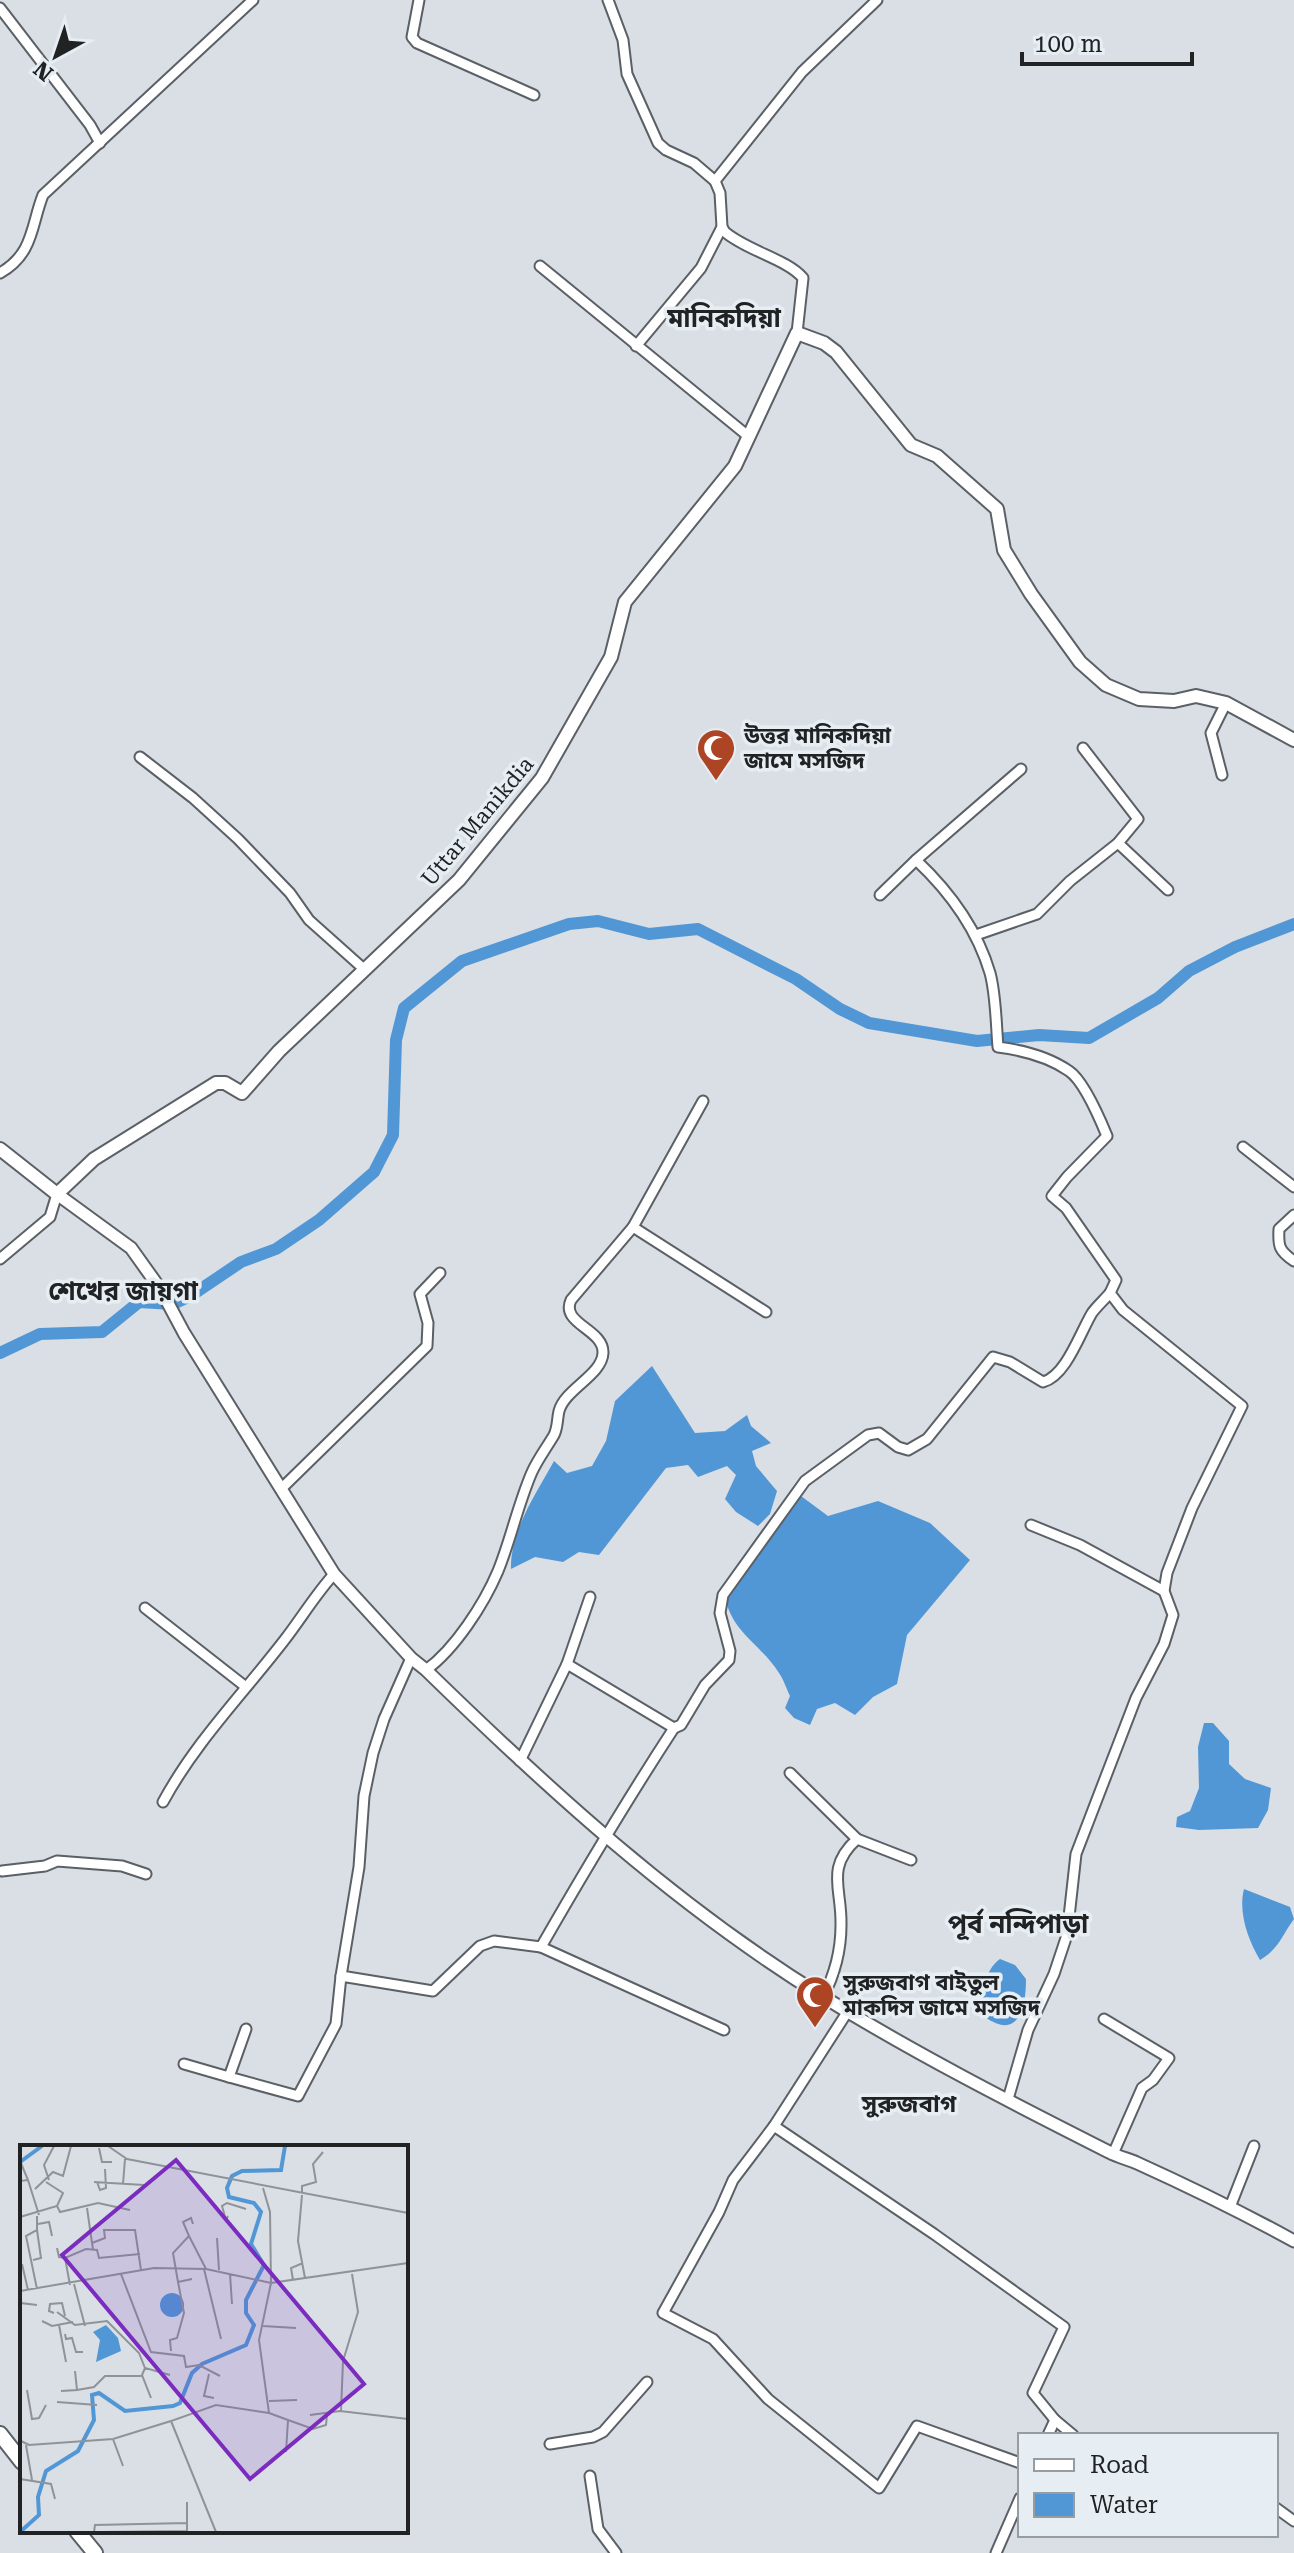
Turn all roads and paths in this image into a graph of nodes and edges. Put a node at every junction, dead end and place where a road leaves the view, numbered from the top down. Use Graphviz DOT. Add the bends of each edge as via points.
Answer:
graph roads {
  1 [pos="253,0"];
  2 [pos="419,0"];
  3 [pos="608,0"];
  4 [pos="877,0"];
  5 [pos="0,8"];
  6 [pos="534,95"];
  7 [pos="100,143"];
  8 [pos="715,181"];
  9 [pos="722,227"];
  10 [pos="540,266"];
  11 [pos="0,273"];
  12 [pos="797,333"];
  13 [pos="636,346"];
  14 [pos="748,436"];
  15 [pos="1226,703"];
  16 [pos="1294,740"];
  17 [pos="1083,748"];
  18 [pos="140,757"];
  19 [pos="1021,769"];
  20 [pos="1222,775"];
  21 [pos="1118,843"];
  22 [pos="916,860"];
  23 [pos="1168,890"];
  24 [pos="880,895"];
  25 [pos="976,935"];
  26 [pos="365,970"];
  27 [pos="703,1101"];
  28 [pos="1243,1147"];
  29 [pos="0,1149"];
  30 [pos="1294,1187"];
  31 [pos="57,1194"];
  32 [pos="1294,1215"];
  33 [pos="633,1227"];
  34 [pos="0,1259"];
  35 [pos="1294,1261"];
  36 [pos="440,1273"];
  37 [pos="1110,1293"];
  38 [pos="766,1312"];
  39 [pos="282,1488"];
  40 [pos="1031,1525"];
  41 [pos="334,1574"];
  42 [pos="1164,1591"];
  43 [pos="590,1597"];
  44 [pos="145,1608"];
  45 [pos="411,1658"];
  46 [pos="567,1664"];
  47 [pos="426,1670"];
  48 [pos="246,1687"];
  49 [pos="674,1728"];
  50 [pos="520,1761"];
  51 [pos="790,1773"];
  52 [pos="163,1802"];
  53 [pos="605,1835"];
  54 [pos="857,1839"];
  55 [pos="911,1860"];
  56 [pos="1,1874"];
  57 [pos="146,1874"];
  58 [pos="541,1947"];
  59 [pos="341,1976"];
  60 [pos="823,1997"];
  61 [pos="848,2011"];
  62 [pos="1104,2019"];
  63 [pos="246,2029"];
  64 [pos="724,2030"];
  65 [pos="184,2064"];
  66 [pos="229,2077"];
  67 [pos="1008,2099"];
  68 [pos="774,2126"];
  69 [pos="1254,2146"];
  70 [pos="1113,2154"];
  71 [pos="1230,2207"];
  72 [pos="1294,2241"];
  73 [pos="647,2382"];
  74 [pos="1055,2420"];
  75 [pos="1049,2433"];
  76 [pos="1071,2433"];
  77 [pos="0,2434"];
  78 [pos="550,2444"];
  79 [pos="20,2459"];
  80 [pos="1018,2462"];
  81 [pos="590,2476"];
  82 [pos="1018,2503"];
  83 [pos="79,2533"];
  84 [pos="95,2553"];
  85 [pos="616,2553"];
  86 [pos="996,2553"];
  1 -- 7 [label="street"];
  2 -- 6 [label="street" via="412,37 417,43"];
  3 -- 8 [label="street" via="623,40 627,74 658,143"];
  4 -- 8 [label="street" via="802,72"];
  5 -- 7 [label="street"];
  7 -- 11 [label="street" via="43,195 29,240"];
  8 -- 9 [label="street"];
  9 -- 12 [label="street" via="745,246 801,275"];
  9 -- 13 [label="street" via="701,268"];
  10 -- 13 [label="street"];
  12 -- 14 [label="main road, Uttar Manikdia"];
  12 -- 15 [label="main road" via="836,352 911,445 937,456 997,509 1004,550 1031,594 1080,662 1106,685 1139,699 1196,696"];
  13 -- 14 [label="street"];
  14 -- 26 [label="main road, Uttar Manikdia" via="730,473 625,602 611,657 542,778 459,880"];
  15 -- 16 [label="main road"];
  15 -- 20 [label="street" via="1211,733"];
  17 -- 21 [label="street" via="1138,819"];
  18 -- 26 [label="street" via="238,839 309,920"];
  19 -- 22 [label="street"];
  21 -- 23 [label="street"];
  21 -- 25 [label="street" via="1037,914"];
  22 -- 24 [label="street"];
  22 -- 25 [label="street"];
  25 -- 37 [label="street" via="991,975 998,1047 1072,1072 1107,1136 1052,1196 1116,1280"];
  26 -- 31 [label="main road, Uttar Manikdia" via="242,1093 216,1083 94,1159"];
  27 -- 33 [label="street"];
  28 -- 30 [label="street"];
  29 -- 31 [label="main road"];
  31 -- 34 [label="street" via="50,1217"];
  31 -- 39 [label="street" via="131,1248"];
  32 -- 35 [label="street" via="1279,1229 1278,1246"];
  33 -- 38 [label="street"];
  33 -- 47 [label="street" via="568,1307 602,1346 598,1366 562,1403 555,1433 532,1473 489,1587 454,1643"];
  36 -- 39 [label="street" via="420,1294 428,1323 427,1346"];
  37 -- 42 [label="street" via="1123,1310 1242,1406 1192,1508"];
  37 -- 49 [label="street" via="1051,1379 1043,1382 993,1357 927,1439 908,1450 884,1435 868,1435 805,1481 723,1595 720,1613 729,1660"];
  39 -- 41 [label="street"];
  40 -- 42 [label="street"];
  41 -- 45 [label="street"];
  41 -- 48 [label="street"];
  42 -- 67 [label="street" via="1173,1615 1169,1630 1136,1698 1076,1854 1067,1935 1028,2030"];
  43 -- 46 [label="street"];
  44 -- 48 [label="street"];
  45 -- 47 [label="street"];
  45 -- 59 [label="street" via="370,1767"];
  46 -- 49 [label="street"];
  46 -- 50 [label="street"];
  47 -- 50 [label="street"];
  48 -- 52 [label="street" via="196,1747"];
  49 -- 53 [label="street"];
  50 -- 53 [label="street"];
  51 -- 54 [label="street"];
  53 -- 58 [label="street"];
  53 -- 60 [label="street" via="751,1951"];
  54 -- 55 [label="street"];
  54 -- 60 [label="street" via="838,1862 838,1956"];
  56 -- 57 [label="street" via="57,1861 122,1866"];
  58 -- 59 [label="street" via="494,1941 480,1946 433,1991"];
  58 -- 64 [label="street"];
  59 -- 66 [label="street" via="336,2024 298,2096"];
  60 -- 61 [label="street"];
  61 -- 67 [label="street"];
  61 -- 68 [label="street"];
  62 -- 70 [label="street" via="1169,2058 1142,2088"];
  63 -- 66 [label="street"];
  65 -- 66 [label="street"];
  67 -- 70 [label="street"];
  68 -- 74 [label="street" via="1064,2327 1033,2393"];
  68 -- 80 [label="street" via="733,2180 663,2313 713,2339 768,2399 879,2488 917,2426"];
  69 -- 71 [label="street"];
  70 -- 71 [label="street"];
  71 -- 72 [label="street"];
  73 -- 78 [label="street" via="603,2432"];
  74 -- 75 [label="street"];
  74 -- 76 [label="street"];
  77 -- 79 [label="main road"];
  81 -- 85 [label="street" via="598,2529"];
  82 -- 86 [label="street"];
  83 -- 84 [label="main road"];
}
